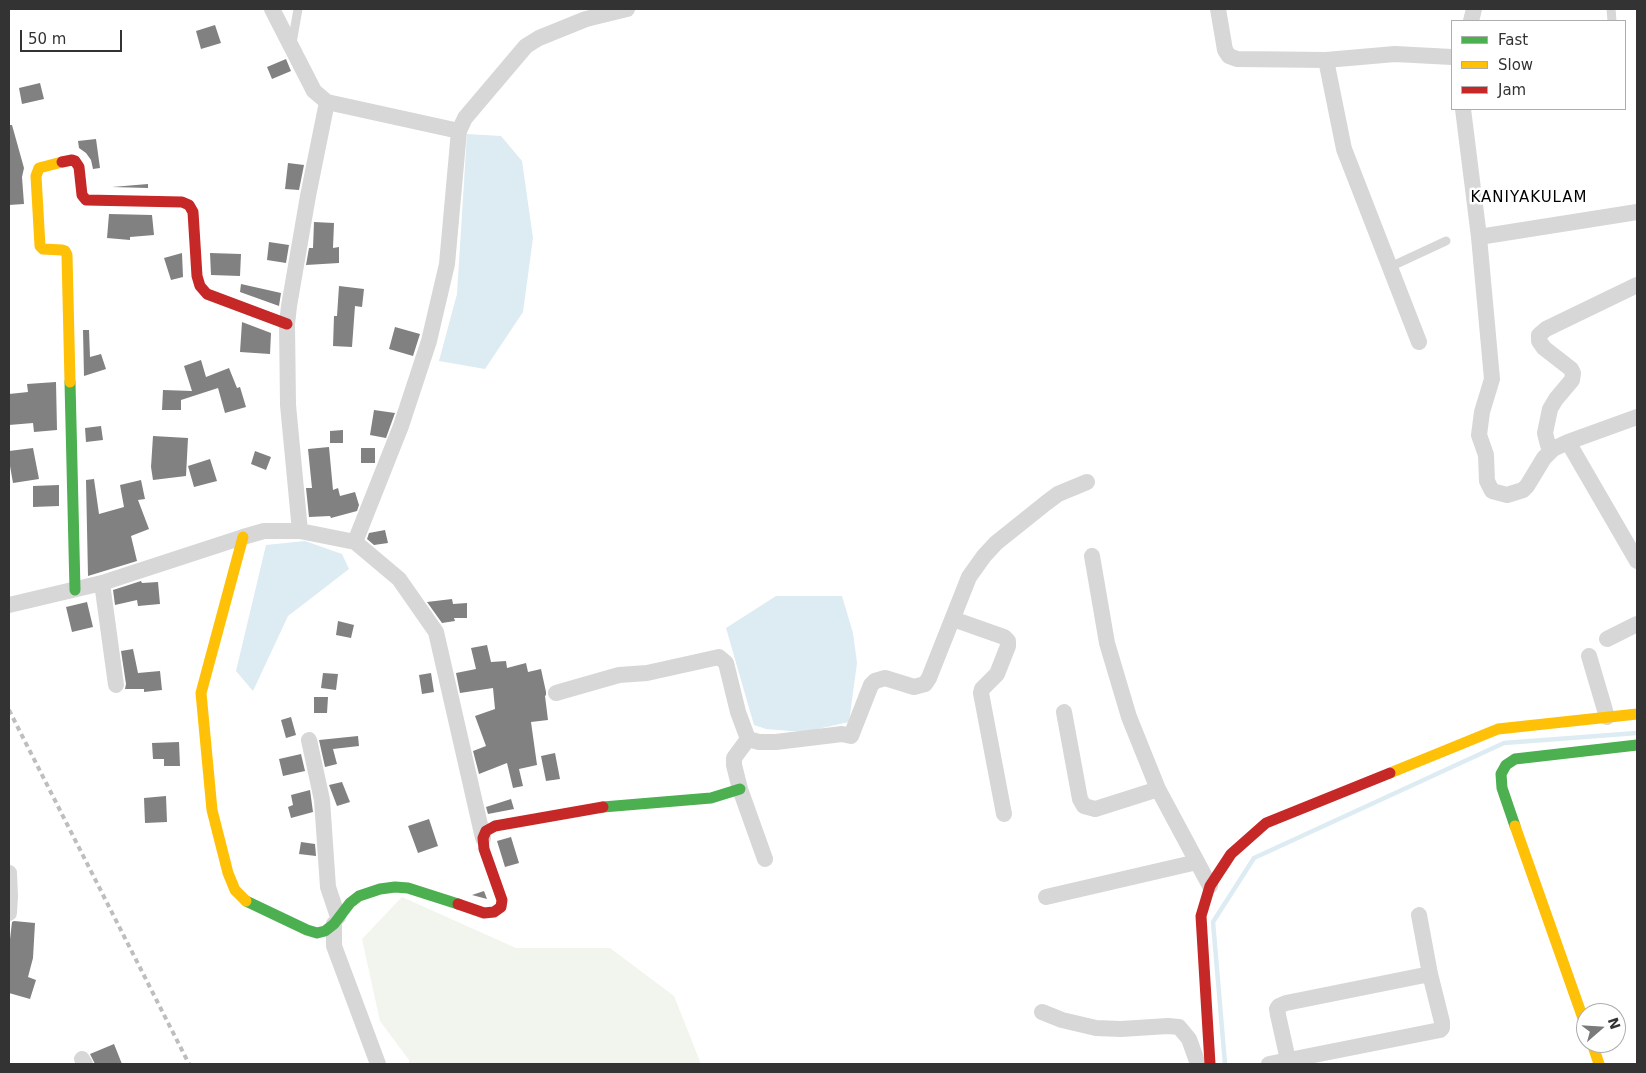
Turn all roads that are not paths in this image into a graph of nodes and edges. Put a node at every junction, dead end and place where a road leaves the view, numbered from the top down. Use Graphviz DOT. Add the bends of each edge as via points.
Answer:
graph roads {
  1 [pos="272,9"];
  2 [pos="298,9"];
  3 [pos="628,9"];
  4 [pos="1218,9"];
  5 [pos="292,48"];
  6 [pos="1451,57"];
  7 [pos="1326,60"];
  8 [pos="327,102"];
  9 [pos="1463,110"];
  10 [pos="460,131"];
  11 [pos="1637,212"];
  12 [pos="1479,237"];
  13 [pos="1446,241"];
  14 [pos="1390,267"];
  15 [pos="1637,285"];
  16 [pos="287,324"];
  17 [pos="1419,342"];
  18 [pos="1637,417"];
  19 [pos="1561,445"];
  20 [pos="1087,482"];
  21 [pos="300,531"];
  22 [pos="243,536"];
  23 [pos="355,542"];
  24 [pos="1092,556"];
  25 [pos="1636,557"];
  26 [pos="102,583"];
  27 [pos="75,590"];
  28 [pos="9,604"];
  29 [pos="952,619"];
  30 [pos="1637,624"];
  31 [pos="1606,639"];
  32 [pos="1589,656"];
  33 [pos="116,685"];
  34 [pos="556,693"];
  35 [pos="1064,712"];
  36 [pos="1637,714"];
  37 [pos="1607,717"];
  38 [pos="748,739"];
  39 [pos="309,740"];
  40 [pos="1637,745"];
  41 [pos="740,789"];
  42 [pos="1158,789"];
  43 [pos="1004,814"];
  44 [pos="484,838"];
  45 [pos="765,859"];
  46 [pos="1197,862"];
  47 [pos="9,872"];
  48 [pos="1210,886"];
  49 [pos="1046,897"];
  50 [pos="9,913"];
  51 [pos="1419,914"];
  52 [pos="336,921"];
  53 [pos="1430,974"];
  54 [pos="1578,1003"];
  55 [pos="1042,1012"];
  56 [pos="1288,1060"];
  57 [pos="378,1064"];
  58 [pos="1198,1064"];
  59 [pos="1210,1064"];
  60 [pos="1269,1064"];
  1 -- 5 [label="street"];
  2 -- 5 [label="lane"];
  3 -- 10 [label="street" via="586,19 526,46 465,118"];
  4 -- 7 [label="street" via="1225,50 1231,58"];
  5 -- 8 [label="street" via="314,91"];
  6 -- 7 [label="street" via="1395,54"];
  7 -- 14 [label="street" via="1344,149"];
  8 -- 10 [label="street"];
  8 -- 16 [label="street"];
  9 -- 12 [label="street"];
  10 -- 23 [label="street" via="447,264 429,340 401,426"];
  11 -- 12 [label="street"];
  12 -- 19 [label="street" via="1492,379 1479,435 1486,455 1487,481 1492,491 1507,495 1523,490 1544,458"];
  13 -- 14 [label="lane"];
  14 -- 17 [label="street"];
  15 -- 19 [label="street" via="1539,335 1544,348 1574,373 1550,409 1545,433 1546,441"];
  16 -- 21 [label="street" via="288,405"];
  16 -- 27 [label="street" via="207,294 200,286 196,276 193,212 189,205 182,202 86,200 75,161 39,168 36,176 40,246 65,251 67,255"];
  18 -- 19 [label="street"];
  19 -- 25 [label="street"];
  20 -- 29 [label="street" via="1046,502 996,543 969,577"];
  21 -- 22 [label="street" via="264,531"];
  21 -- 23 [label="street"];
  22 -- 26 [label="street"];
  22 -- 52 [label="street" via="201,694 212,810 228,873 235,890 246,901 317,933 325,931"];
  23 -- 44 [label="street" via="399,579 436,632"];
  24 -- 42 [label="street" via="1107,642 1129,717"];
  26 -- 27 [label="street"];
  26 -- 33 [label="street"];
  27 -- 28 [label="street"];
  29 -- 38 [label="street" via="925,684 914,687 885,678 875,681 851,736 842,734 776,742"];
  29 -- 43 [label="street" via="998,634 1008,641 997,674 980,693"];
  30 -- 31 [label="street"];
  32 -- 37 [label="street"];
  34 -- 38 [label="street" via="619,675 647,674 716,656 726,662"];
  35 -- 42 [label="street" via="1084,806 1095,809"];
  36 -- 37 [label="street"];
  37 -- 48 [label="street" via="1498,728 1266,823 1231,854"];
  38 -- 41 [label="street" via="734,760"];
  39 -- 52 [label="street" via="322,800 328,887"];
  40 -- 54 [label="street" via="1515,759 1501,774 1502,788"];
  41 -- 44 [label="street" via="711,798 610,806 503,824 486,831"];
  41 -- 45 [label="street"];
  42 -- 46 [label="street"];
  44 -- 52 [label="street" via="484,849 502,900 501,907 494,912 484,913 408,888 395,887 359,896"];
  46 -- 48 [label="street"];
  46 -- 49 [label="street"];
  47 -- 50 [label="street"];
  48 -- 59 [label="street" via="1201,916"];
  51 -- 53 [label="street"];
  52 -- 57 [label="street" via="334,946"];
  53 -- 56 [label="street" via="1286,1002 1277,1009"];
  53 -- 56 [label="street" via="1442,1022 1440,1030"];
  55 -- 58 [label="street" via="1062,1020 1110,1029 1179,1027 1189,1039"];
  56 -- 60 [label="street"];
}
